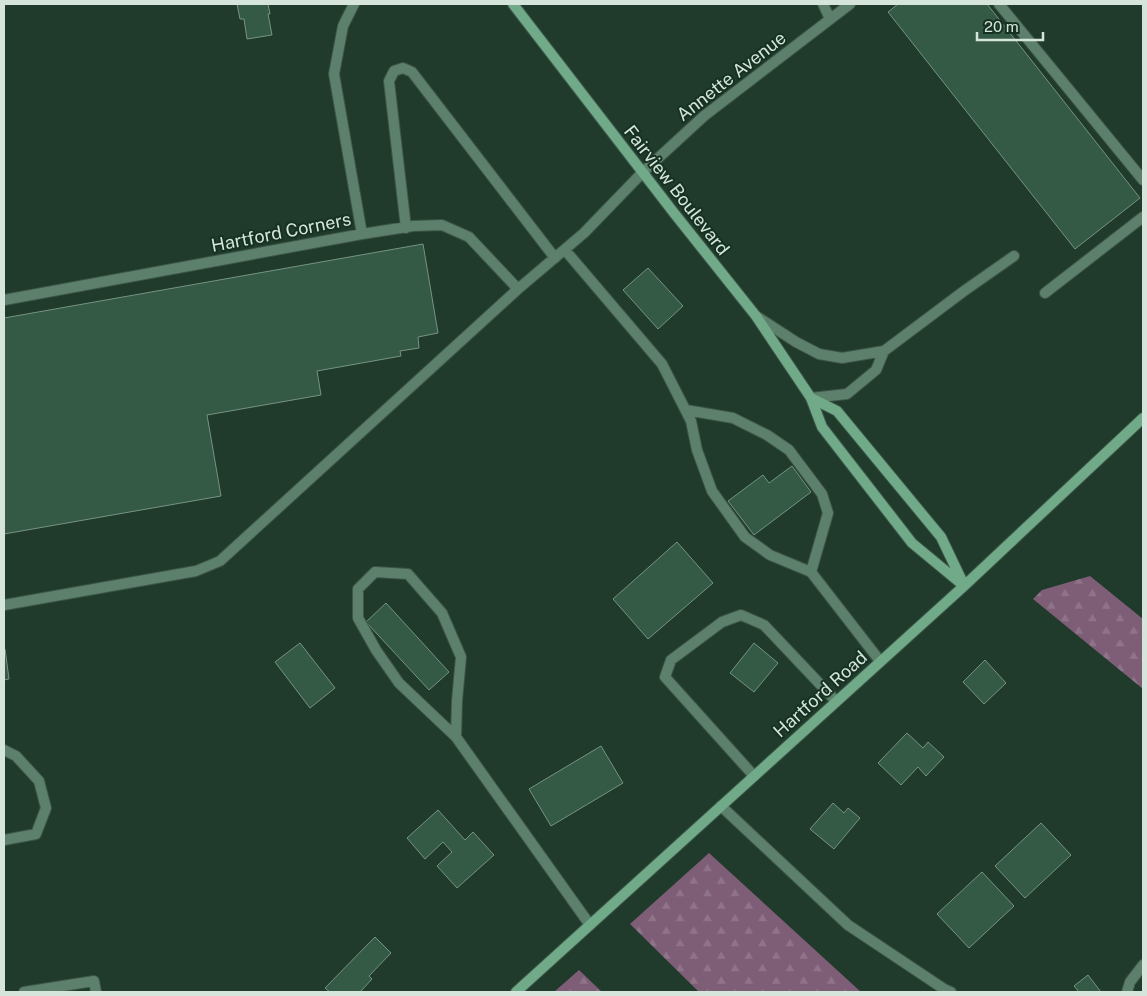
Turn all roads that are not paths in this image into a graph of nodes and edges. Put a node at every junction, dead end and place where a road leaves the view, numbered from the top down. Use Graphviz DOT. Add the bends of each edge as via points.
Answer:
graph roads {
  1 [pos="354,4"];
  2 [pos="513,4"];
  3 [pos="823,4"];
  4 [pos="850,4"];
  5 [pos="999,4"];
  6 [pos="830,19"];
  7 [pos="642,172"];
  8 [pos="1143,180"];
  9 [pos="1143,217"];
  10 [pos="406,228"];
  11 [pos="362,234"];
  12 [pos="565,250"];
  13 [pos="1014,256"];
  14 [pos="554,258"];
  15 [pos="518,289"];
  16 [pos="1045,293"];
  17 [pos="4,300"];
  18 [pos="756,316"];
  19 [pos="884,352"];
  20 [pos="811,398"];
  21 [pos="686,410"];
  22 [pos="1143,418"];
  23 [pos="811,572"];
  24 [pos="964,586"];
  25 [pos="4,605"];
  26 [pos="880,661"];
  27 [pos="836,701"];
  28 [pos="456,737"];
  29 [pos="4,750"];
  30 [pos="754,776"];
  31 [pos="721,806"];
  32 [pos="4,840"];
  33 [pos="590,925"];
  34 [pos="1143,965"];
  35 [pos="46,991"];
  36 [pos="24,992"];
  37 [pos="96,992"];
  38 [pos="516,992"];
  39 [pos="951,992"];
  40 [pos="1127,992"];
  1 -- 11 [label="lane, Hartford Corners" via="343,26 334,74"];
  2 -- 7 [label="street, Fairview Boulevard"];
  3 -- 6 [label="lane"];
  4 -- 6 [label="lane, Annette Avenue"];
  5 -- 8 [label="lane"];
  6 -- 7 [label="lane, Annette Avenue" via="704,116"];
  7 -- 12 [label="lane, Annette Avenue"];
  7 -- 18 [label="street, Fairview Boulevard"];
  9 -- 16 [label="lane"];
  10 -- 11 [label="lane"];
  10 -- 14 [label="lane" via="390,81 394,71 403,68 412,72"];
  10 -- 15 [label="lane" via="442,225 469,237"];
  11 -- 17 [label="lane, Hartford Corners"];
  12 -- 14 [label="lane, Annette Avenue"];
  12 -- 21 [label="lane" via="662,364"];
  13 -- 19 [label="lane"];
  14 -- 15 [label="lane, Annette Avenue"];
  15 -- 25 [label="lane, Annette Avenue" via="220,561 196,571"];
  18 -- 19 [label="lane" via="819,354 842,358"];
  18 -- 20 [label="street, Fairview Boulevard"];
  19 -- 20 [label="lane" via="876,370 847,394"];
  20 -- 24 [label="street, Fairview Boulevard" via="822,427 912,542"];
  20 -- 24 [label="street" via="837,410 941,537"];
  21 -- 23 [label="lane" via="696,450 712,491 745,538 770,555"];
  21 -- 23 [label="lane" via="733,418 789,450 822,494 828,513"];
  22 -- 24 [label="street, Hartford Road"];
  23 -- 26 [label="lane"];
  24 -- 26 [label="street, Hartford Road"];
  26 -- 27 [label="street, Hartford Road"];
  27 -- 30 [label="street, Hartford Road"];
  27 -- 30 [label="lane" via="764,625 741,615 722,622 670,660 666,677"];
  28 -- 28 [label="lane" via="461,657 442,613 408,574 375,572 358,589 358,618 400,683"];
  28 -- 33 [label="lane"];
  29 -- 32 [label="lane" via="16,756 39,781 46,808 36,834"];
  30 -- 31 [label="street, Hartford Road"];
  31 -- 33 [label="street, Hartford Road"];
  31 -- 39 [label="lane" via="848,925"];
  33 -- 38 [label="street, Hartford Road"];
  34 -- 40 [label="lane" via="1130,982"];
  35 -- 36 [label="lane"];
  35 -- 37 [label="lane" via="94,981"];
}
